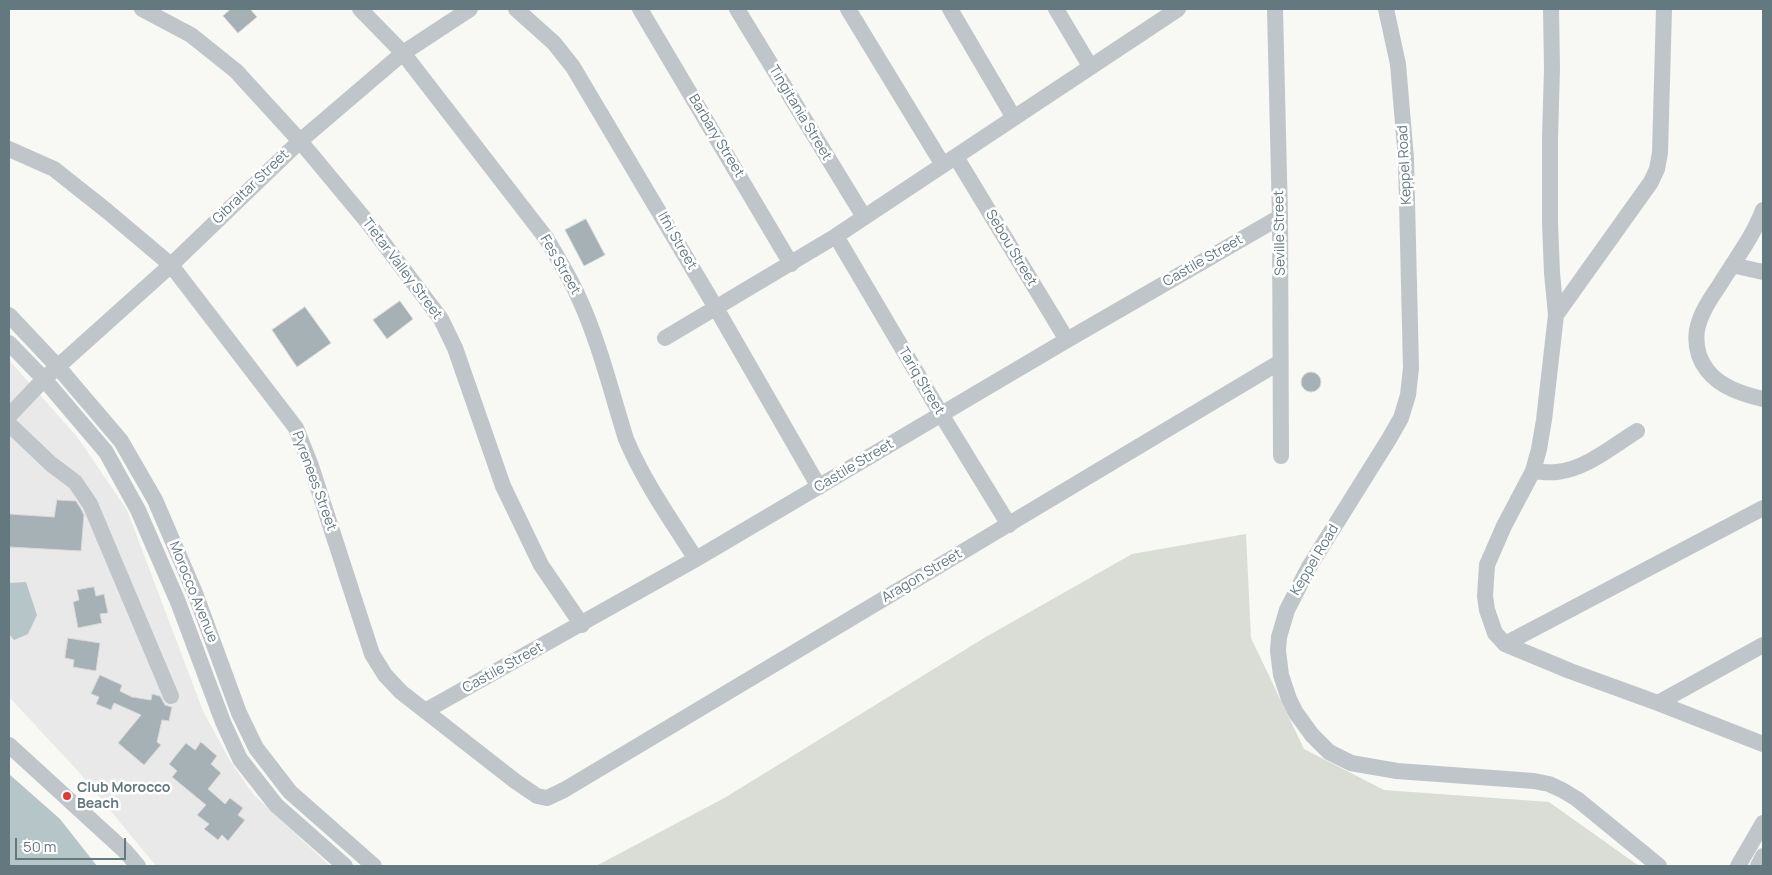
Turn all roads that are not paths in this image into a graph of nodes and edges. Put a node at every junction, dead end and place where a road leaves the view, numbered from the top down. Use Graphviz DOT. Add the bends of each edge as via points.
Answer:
graph roads {
  1 [pos="142,9"];
  2 [pos="360,9"];
  3 [pos="470,9"];
  4 [pos="516,9"];
  5 [pos="640,9"];
  6 [pos="737,9"];
  7 [pos="848,9"];
  8 [pos="950,9"];
  9 [pos="1056,9"];
  10 [pos="1178,9"];
  11 [pos="1275,9"];
  12 [pos="1386,9"];
  13 [pos="1551,9"];
  14 [pos="1664,9"];
  15 [pos="1162,13"];
  16 [pos="403,53"];
  17 [pos="1090,66"];
  18 [pos="1014,118"];
  19 [pos="300,141"];
  20 [pos="9,149"];
  21 [pos="949,161"];
  22 [pos="1763,210"];
  23 [pos="1280,217"];
  24 [pos="864,218"];
  25 [pos="836,236"];
  26 [pos="791,264"];
  27 [pos="171,265"];
  28 [pos="1732,265"];
  29 [pos="1763,272"];
  30 [pos="716,308"];
  31 [pos="9,315"];
  32 [pos="1556,315"];
  33 [pos="665,338"];
  34 [pos="1066,340"];
  35 [pos="9,342"];
  36 [pos="1280,362"];
  37 [pos="58,367"];
  38 [pos="44,380"];
  39 [pos="1763,398"];
  40 [pos="941,414"];
  41 [pos="9,416"];
  42 [pos="9,424"];
  43 [pos="1638,431"];
  44 [pos="1281,456"];
  45 [pos="1533,471"];
  46 [pos="819,487"];
  47 [pos="1763,508"];
  48 [pos="1009,525"];
  49 [pos="696,559"];
  50 [pos="582,625"];
  51 [pos="1504,644"];
  52 [pos="1763,645"];
  53 [pos="171,696"];
  54 [pos="1658,703"];
  55 [pos="426,711"];
  56 [pos="1763,744"];
  57 [pos="9,745"];
  58 [pos="564,790"];
  59 [pos="1763,823"];
  60 [pos="1763,856"];
  61 [pos="138,866"];
  62 [pos="345,866"];
  63 [pos="374,866"];
  64 [pos="1659,866"];
  65 [pos="1738,866"];
  66 [pos="1758,866"];
  1 -- 19 [label="street, Tietar Valley Street" via="192,35 236,71"];
  2 -- 16 [label="street, Fes Street"];
  3 -- 16 [label="street, Gibraltar Street"];
  4 -- 30 [label="street, Ifni Street" via="554,43 573,67"];
  5 -- 26 [label="street, Barbary Street"];
  6 -- 24 [label="street, Tingitania Street"];
  7 -- 21 [label="street, Sebou Street"];
  8 -- 18 [label="street"];
  9 -- 17 [label="street"];
  10 -- 15 [label="street"];
  11 -- 23 [label="street, Seville Street"];
  12 -- 64 [label="street, Keppel Road" via="1398,64 1406,159 1410,383 1405,407 1396,427 1309,568 1287,610 1278,651 1284,688 1312,735 1339,757 1369,767 1397,771 1549,784 1577,799"];
  13 -- 32 [label="street" via="1550,223"];
  14 -- 32 [label="street" via="1657,169"];
  15 -- 17 [label="street"];
  16 -- 19 [label="street, Gibraltar Street"];
  16 -- 49 [label="street, Fes Street" via="546,238 560,262 583,306 632,453"];
  17 -- 18 [label="street"];
  18 -- 21 [label="street"];
  19 -- 27 [label="street, Gibraltar Street"];
  19 -- 50 [label="street, Tietar Valley Street" via="369,224 441,319 455,348 504,486 541,566"];
  20 -- 27 [label="street, Pyrenees Street" via="54,169"];
  21 -- 24 [label="street"];
  21 -- 34 [label="street, Sebou Street"];
  22 -- 28 [label="street" via="1752,235"];
  23 -- 34 [label="street, Castile Street"];
  23 -- 36 [label="street, Seville Street"];
  24 -- 25 [label="street"];
  25 -- 26 [label="street"];
  25 -- 40 [label="street, Tariq Street"];
  26 -- 30 [label="street"];
  27 -- 37 [label="street, Gibraltar Street"];
  27 -- 55 [label="street, Pyrenees Street" via="296,428 372,654 401,692"];
  28 -- 29 [label="street"];
  28 -- 39 [label="street" via="1703,313 1698,328 1698,352 1712,377 1741,393"];
  30 -- 33 [label="street"];
  30 -- 46 [label="street, Ifni Street"];
  31 -- 37 [label="street, Morocco Avenue"];
  32 -- 45 [label="street" via="1544,420"];
  34 -- 40 [label="street, Castile Street"];
  35 -- 38 [label="street"];
  36 -- 44 [label="street, Seville Street"];
  36 -- 48 [label="street, Aragon Street"];
  37 -- 38 [label="street, Gibraltar Street"];
  37 -- 63 [label="street, Morocco Avenue" via="121,441 155,500 195,593 239,713 256,748 290,792"];
  38 -- 41 [label="street, Gibraltar Street"];
  38 -- 62 [label="street" via="106,452 138,510 240,759 276,805"];
  40 -- 46 [label="street, Castile Street"];
  40 -- 48 [label="street, Tariq Street"];
  42 -- 53 [label="street" via="50,464 75,482 90,504"];
  43 -- 45 [label="street" via="1575,468 1557,472"];
  45 -- 51 [label="street" via="1504,526 1485,580 1490,623"];
  46 -- 49 [label="street, Castile Street"];
  47 -- 51 [label="street"];
  48 -- 58 [label="street, Aragon Street"];
  49 -- 50 [label="street, Castile Street"];
  50 -- 55 [label="street, Castile Street"];
  51 -- 54 [label="street"];
  52 -- 54 [label="street"];
  54 -- 56 [label="street"];
  55 -- 58 [label="street, Pyrenees Street" via="537,796 547,798"];
  57 -- 61 [label="street"];
  59 -- 65 [label="street"];
  60 -- 66 [label="street"];
}
